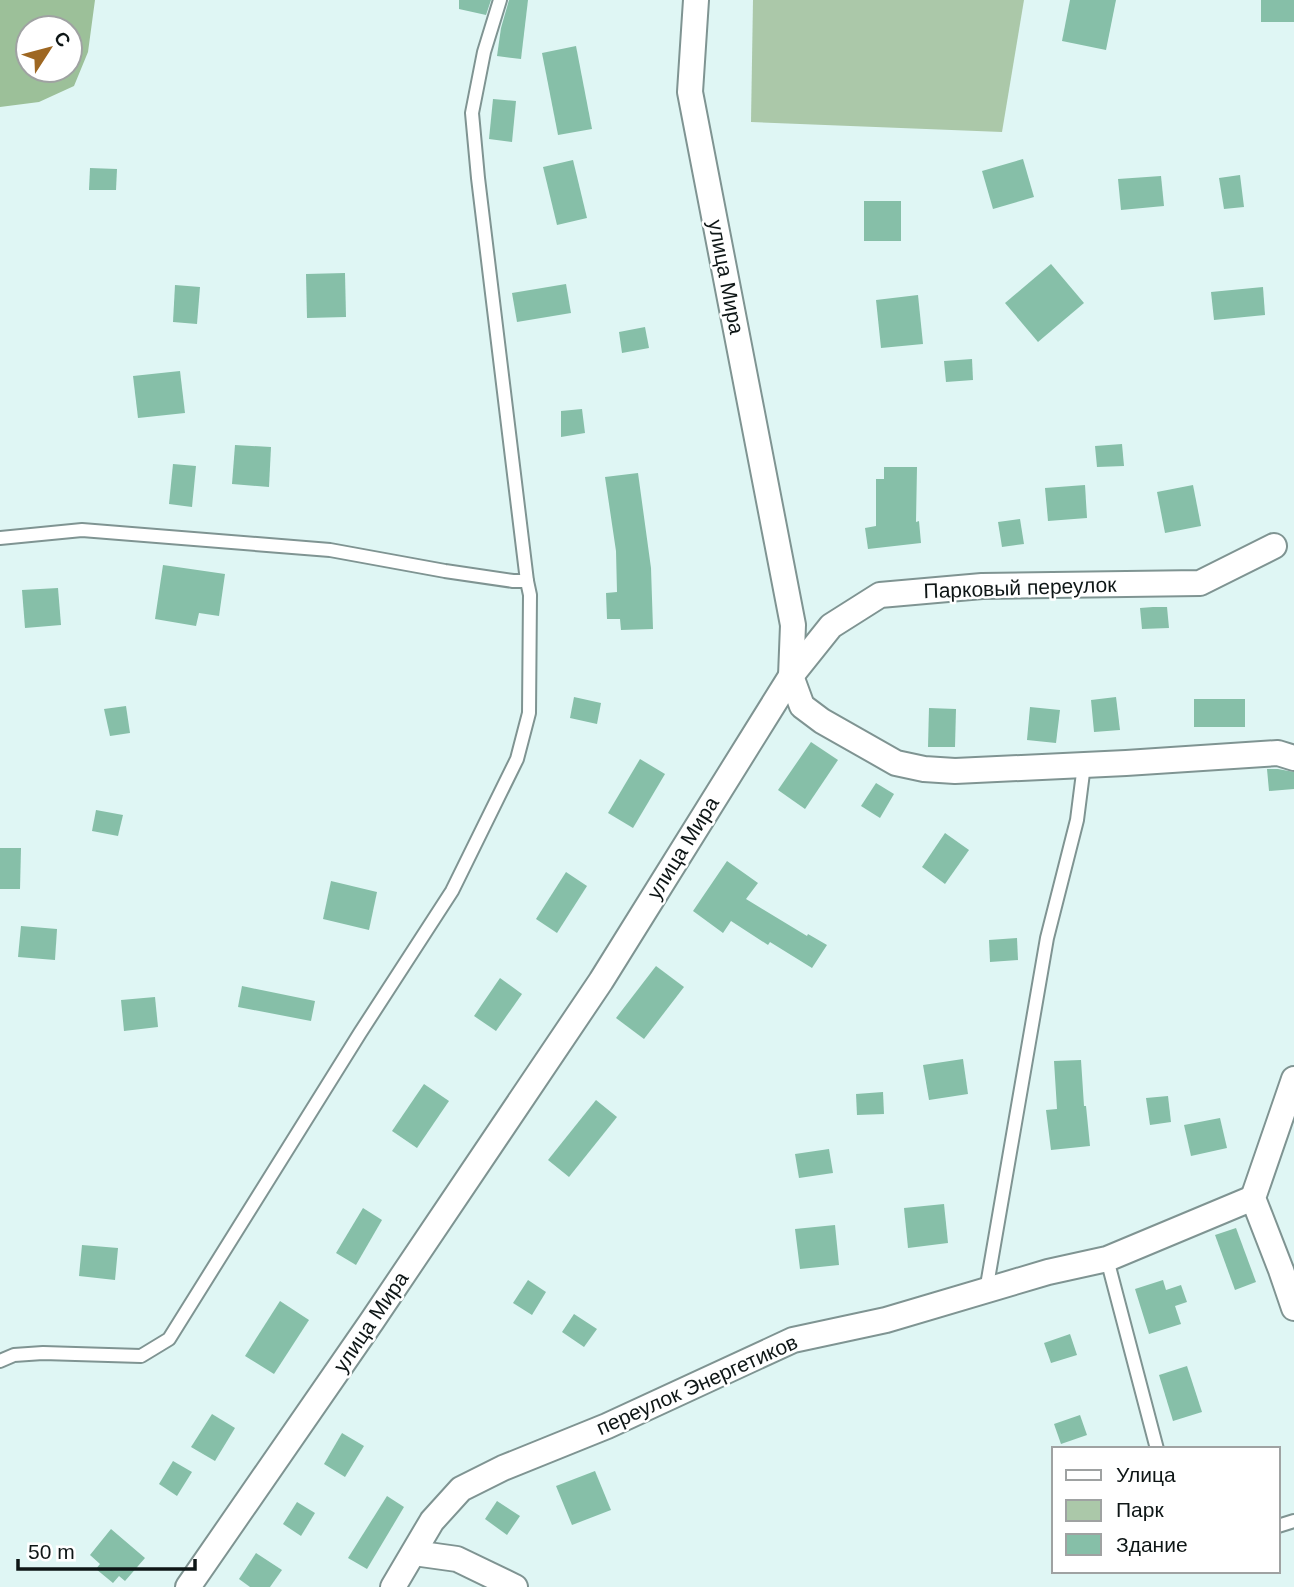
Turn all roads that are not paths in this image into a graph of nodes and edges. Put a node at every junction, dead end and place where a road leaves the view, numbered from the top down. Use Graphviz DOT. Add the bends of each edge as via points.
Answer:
graph roads {
  1 [pos="500,0"];
  2 [pos="696,0"];
  3 [pos="0,538"];
  4 [pos="1274,546"];
  5 [pos="527,581"];
  6 [pos="792,676"];
  7 [pos="1294,758"];
  8 [pos="1084,765"];
  9 [pos="1294,1079"];
  10 [pos="1253,1198"];
  11 [pos="1107,1259"];
  12 [pos="986,1291"];
  13 [pos="1294,1308"];
  14 [pos="0,1361"];
  15 [pos="1156,1447"];
  16 [pos="414,1553"];
  17 [pos="188,1587"];
  18 [pos="393,1587"];
  19 [pos="515,1587"];
  1 -- 5 [label="lane" via="472,113"];
  2 -- 6 [label="street, улица Мира" via="691,92 793,625"];
  3 -- 5 [label="lane" via="82,530 316,548"];
  4 -- 6 [label="street, Парковый переулок" via="1200,583 982,586 880,595 831,626"];
  5 -- 14 [label="lane" via="528,713 517,759 452,891 169,1339 141,1356 43,1353"];
  6 -- 8 [label="street" via="802,706 896,762 956,771"];
  6 -- 17 [label="street, улица Мира" via="593,992"];
  7 -- 8 [label="street" via="1278,753"];
  8 -- 12 [label="lane" via="1077,820 1047,938"];
  9 -- 10 [label="street"];
  10 -- 11 [label="street, переулок Энергетиков"];
  10 -- 13 [label="street"];
  11 -- 12 [label="street, переулок Энергетиков"];
  11 -- 15 [label="lane"];
  12 -- 16 [label="street, переулок Энергетиков" via="886,1320 793,1340 607,1426 503,1468 461,1489 432,1521"];
  16 -- 18 [label="street, переулок Энергетиков"];
  16 -- 19 [label="street" via="457,1559"];
}
